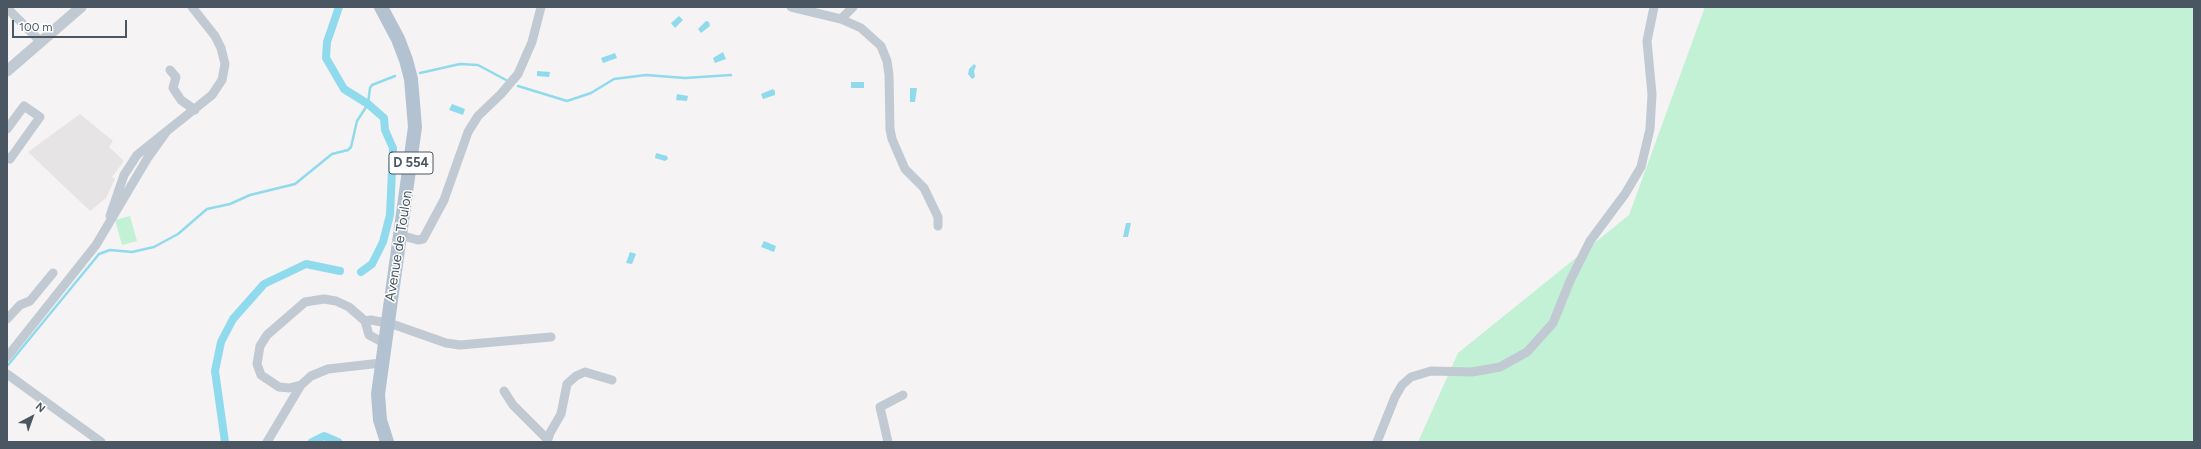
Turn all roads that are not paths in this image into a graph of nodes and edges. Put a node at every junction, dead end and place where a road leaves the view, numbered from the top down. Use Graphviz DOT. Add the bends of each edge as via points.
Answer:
graph roads {
  1 [pos="81,7"];
  2 [pos="192,7"];
  3 [pos="381,7"];
  4 [pos="541,7"];
  5 [pos="790,7"];
  6 [pos="853,7"];
  7 [pos="1654,7"];
  8 [pos="7,8"];
  9 [pos="841,19"];
  10 [pos="41,42"];
  11 [pos="170,70"];
  12 [pos="7,71"];
  13 [pos="195,110"];
  14 [pos="7,129"];
  15 [pos="7,157"];
  16 [pos="938,226"];
  17 [pos="400,235"];
  18 [pos="53,273"];
  19 [pos="11,309"];
  20 [pos="7,319"];
  21 [pos="365,321"];
  22 [pos="387,323"];
  23 [pos="551,337"];
  24 [pos="384,343"];
  25 [pos="7,357"];
  26 [pos="381,363"];
  27 [pos="7,374"];
  28 [pos="612,380"];
  29 [pos="301,385"];
  30 [pos="504,391"];
  31 [pos="903,395"];
  32 [pos="547,440"];
  33 [pos="101,442"];
  34 [pos="267,442"];
  35 [pos="387,442"];
  36 [pos="888,442"];
  37 [pos="1377,442"];
  1 -- 10 [label="street"];
  2 -- 13 [label="street" via="215,36 225,64 225,74 218,88"];
  3 -- 17 [label="main road, Avenue de Toulon / D 554" via="406,60 414,101 413,149"];
  4 -- 17 [label="street" via="532,42 518,74 478,116 468,132 444,200 423,239"];
  5 -- 9 [label="street"];
  6 -- 9 [label="street"];
  7 -- 37 [label="street" via="1647,41 1652,94 1650,130 1641,167 1625,194 1590,241 1553,324 1527,352 1500,367 1472,372 1431,371 1411,377 1402,385 1395,397"];
  8 -- 10 [label="street"];
  9 -- 16 [label="street" via="861,28 881,46 889,75 892,139 905,169 924,188 938,217"];
  10 -- 12 [label="street"];
  11 -- 13 [label="street" via="176,77 173,88 180,100"];
  13 -- 25 [label="street" via="150,143 130,163 96,245"];
  14 -- 15 [label="street" via="24,106 40,117 10,158"];
  17 -- 22 [label="main road, Avenue de Toulon / D 554"];
  18 -- 19 [label="street" via="30,302"];
  19 -- 20 [label="street"];
  21 -- 22 [label="street"];
  21 -- 24 [label="street" via="369,335"];
  21 -- 29 [label="street" via="349,307 324,299 305,302 268,335 260,346 257,364 261,375 279,387"];
  22 -- 23 [label="street" via="446,343 460,345"];
  22 -- 24 [label="main road, Avenue de Toulon / D 554"];
  24 -- 26 [label="main road, Avenue de Toulon / D 554"];
  26 -- 29 [label="street" via="328,368 311,376"];
  26 -- 35 [label="main road, Avenue de Toulon / D 554" via="378,394 380,420"];
  27 -- 33 [label="street"];
  28 -- 32 [label="street" via="586,372 567,384 561,414"];
  29 -- 34 [label="street"];
  30 -- 32 [label="street"];
  31 -- 36 [label="street" via="880,407"];
}
